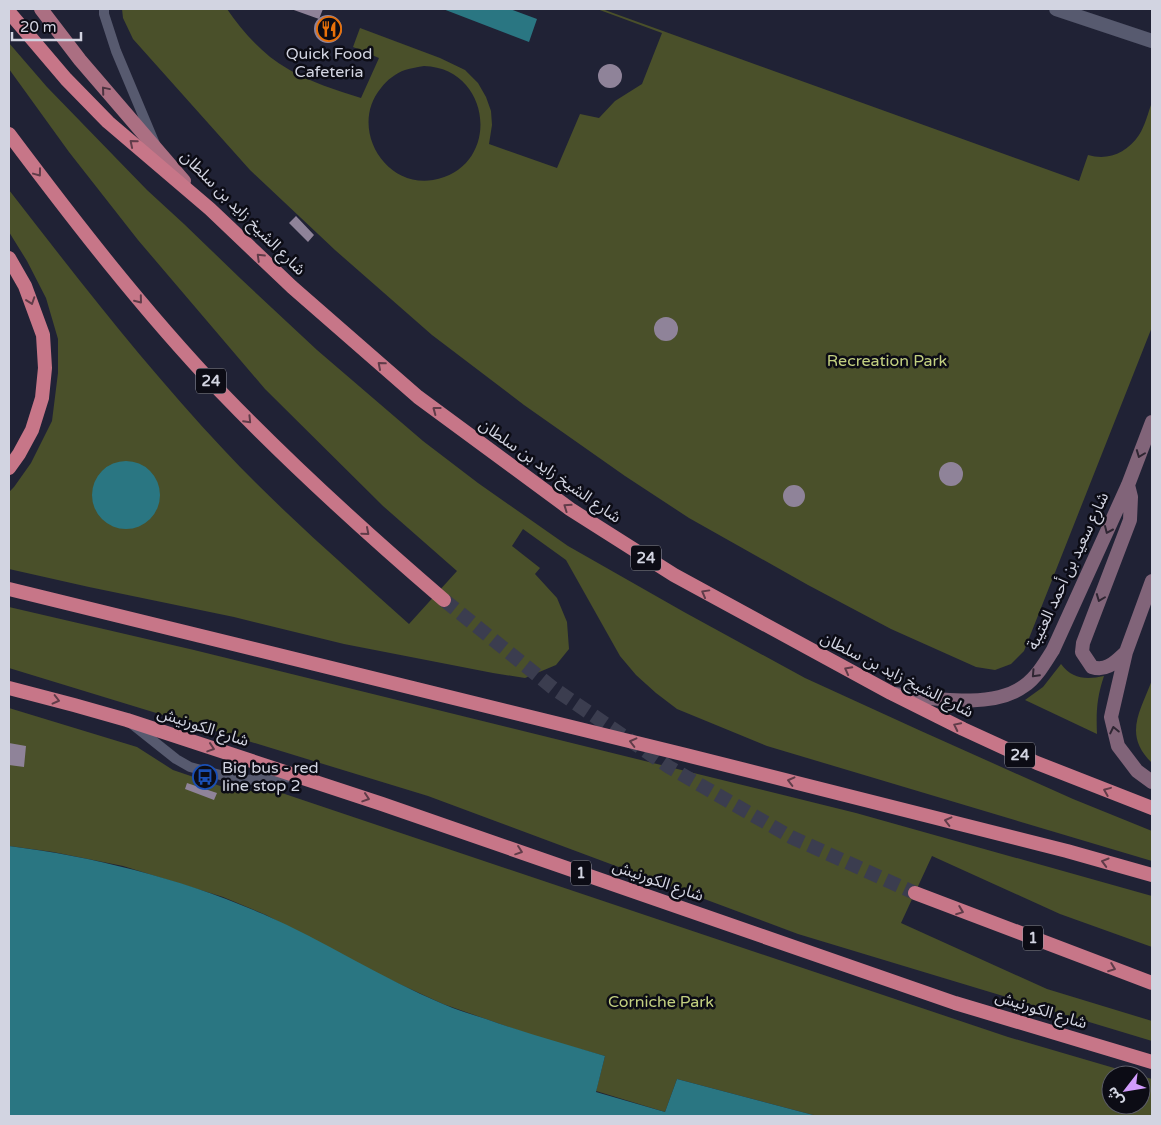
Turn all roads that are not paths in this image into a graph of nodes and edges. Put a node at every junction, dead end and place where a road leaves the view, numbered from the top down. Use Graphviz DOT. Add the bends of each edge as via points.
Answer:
graph roads {
  1 [pos="41,9"];
  2 [pos="104,9"];
  3 [pos="1056,9"];
  4 [pos="9,12"];
  5 [pos="1152,41"];
  6 [pos="9,134"];
  7 [pos="159,154"];
  8 [pos="210,209"];
  9 [pos="9,258"];
  10 [pos="1152,422"];
  11 [pos="9,468"];
  12 [pos="1128,485"];
  13 [pos="1152,581"];
  14 [pos="9,589"];
  15 [pos="444,600"];
  16 [pos="1126,652"];
  17 [pos="9,688"];
  18 [pos="891,693"];
  19 [pos="127,720"];
  20 [pos="297,776"];
  21 [pos="1152,782"];
  22 [pos="1152,808"];
  23 [pos="1152,875"];
  24 [pos="915,893"];
  25 [pos="1152,983"];
  26 [pos="1152,1062"];
  7 -- 1 [label="main road, شارع الشيخ زايد بن سلطان / 24, one-way"];
  2 -- 7 [label="lane" via="116,50"];
  3 -- 5 [label="street"];
  8 -- 4 [label="highway, one-way" via="108,122 66,80"];
  6 -- 15 [label="highway, 24, one-way" via="148,311 219,390 338,507"];
  7 -- 8 [label="main road, شارع الشيخ زايد بن سلطان / 24"];
  18 -- 8 [label="highway, شارع الشيخ زايد بن سلطان / 24, one-way" via="674,575 570,508 418,396 292,288"];
  9 -- 11 [label="highway, one-way" via="25,286 43,335 45,368 42,398 32,430"];
  10 -- 12 [label="main road, شارع سعيد بن أحمد العتيبة, one-way"];
  12 -- 16 [label="main road, one-way" via="1130,520 1082,652 1092,667 1102,669"];
  12 -- 18 [label="main road, شارع سعيد بن أحمد العتيبة, one-way" via="1053,650 1024,686 1007,694 975,701"];
  13 -- 16 [label="main road"];
  23 -- 14 [label="highway, one-way" via="686,755"];
  21 -- 16 [label="main road, one-way" via="1138,771 1118,746 1111,716"];
  17 -- 19 [label="highway, شارع الكورنيش / 1, one-way"];
  22 -- 18 [label="highway, شارع الشيخ زايد بن سلطان / 24, one-way" via="1038,762"];
  19 -- 20 [label="highway, شارع الكورنيش / 1, one-way"];
  19 -- 20 [label="lane" via="176,760 190,767 246,780"];
  20 -- 26 [label="highway, شارع الكورنيش / 1, one-way" via="955,1003"];
  24 -- 25 [label="highway, 1, one-way"];
}
